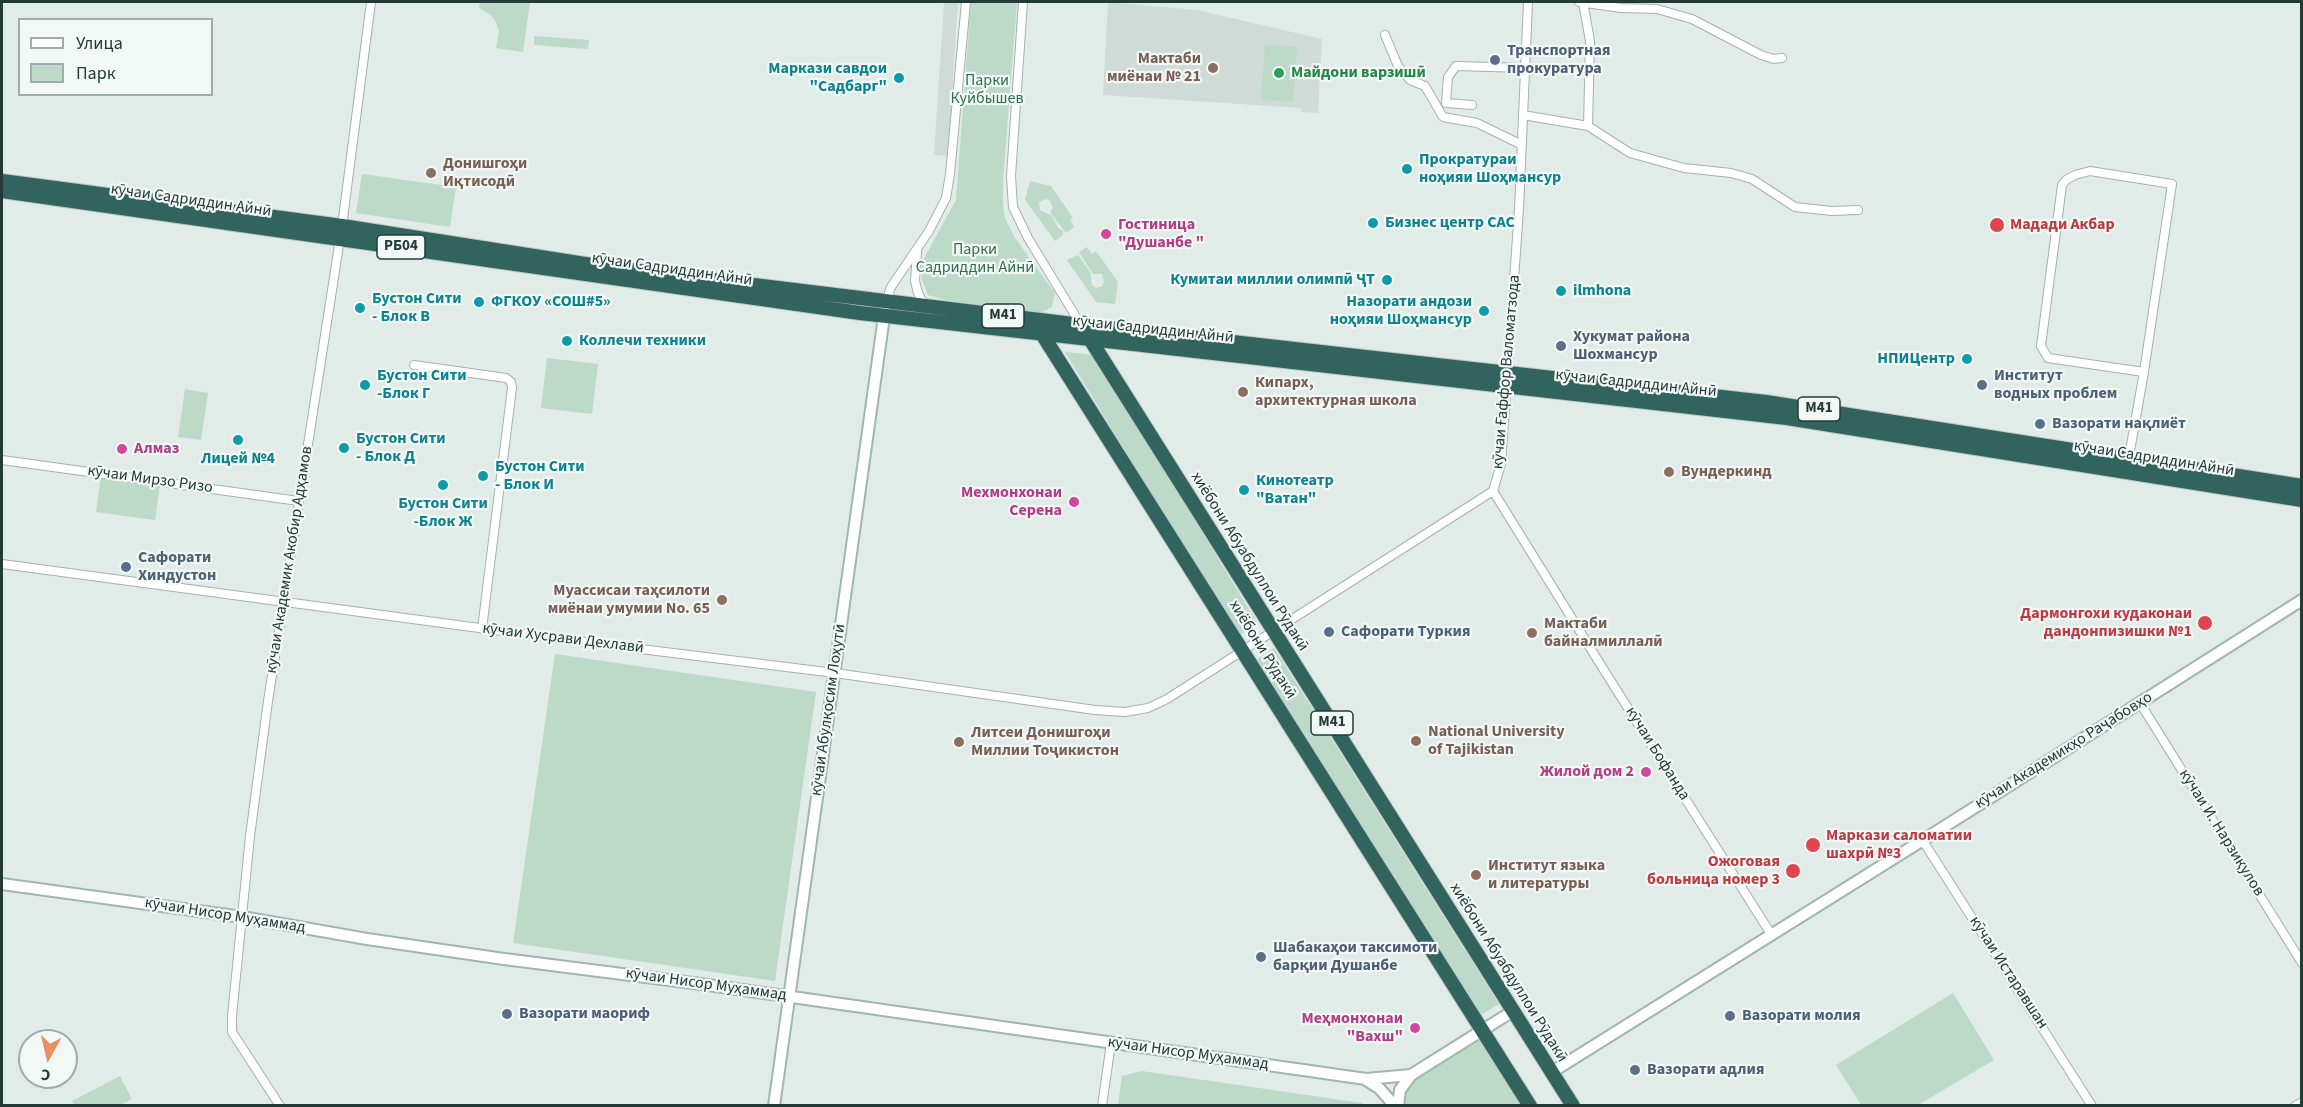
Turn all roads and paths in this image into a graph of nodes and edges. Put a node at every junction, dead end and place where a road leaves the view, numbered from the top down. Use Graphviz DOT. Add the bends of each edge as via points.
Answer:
graph roads {
  1 [pos="371,2"];
  2 [pos="966,2"];
  3 [pos="1023,2"];
  4 [pos="1528,2"];
  5 [pos="1581,2"];
  6 [pos="1385,35"];
  7 [pos="1782,58"];
  8 [pos="1525,68"];
  9 [pos="1472,105"];
  10 [pos="1523,115"];
  11 [pos="1588,126"];
  12 [pos="1522,145"];
  13 [pos="2,181"];
  14 [pos="2,191"];
  15 [pos="1858,210"];
  16 [pos="341,232"];
  17 [pos="917,251"];
  18 [pos="800,298"];
  19 [pos="925,307"];
  20 [pos="885,308"];
  21 [pos="932,320"];
  22 [pos="1081,325"];
  23 [pos="1042,334"];
  24 [pos="1090,340"];
  25 [pos="1275,353"];
  26 [pos="414,365"];
  27 [pos="2144,372"];
  28 [pos="1507,379"];
  29 [pos="2,460"];
  30 [pos="2128,465"];
  31 [pos="2301,486"];
  32 [pos="1493,491"];
  33 [pos="2301,500"];
  34 [pos="298,501"];
  35 [pos="2,564"];
  36 [pos="2301,600"];
  37 [pos="285,602"];
  38 [pos="482,628"];
  39 [pos="1274,630"];
  40 [pos="1242,650"];
  41 [pos="835,673"];
  42 [pos="2140,703"];
  43 [pos="1125,712"];
  44 [pos="1923,841"];
  45 [pos="2,884"];
  46 [pos="242,917"];
  47 [pos="1772,934"];
  48 [pos="2301,963"];
  49 [pos="789,997"];
  50 [pos="1513,1011"];
  51 [pos="1482,1030"];
  52 [pos="1111,1043"];
  53 [pos="1552,1072"];
  54 [pos="1411,1075"];
  55 [pos="1366,1080"];
  56 [pos="2301,1102"];
  57 [pos="280,1106"];
  58 [pos="774,1106"];
  59 [pos="1102,1106"];
  60 [pos="1396,1106"];
  61 [pos="1530,1106"];
  62 [pos="1573,1106"];
  63 [pos="2092,1106"];
  64 [pos="2295,1106"];
  1 -- 16 [label="street, кӯчаи Академик Акобир Адҳамов"];
  2 -- 17 [label="street" via="946,198"];
  3 -- 22 [label="street, хиёбони Абуабдуллои Рӯдакӣ" via="1011,176 1013,207"];
  4 -- 8 [label="street, кӯчаи Ғаффор Валоматзода"];
  5 -- 7 [label="street" via="1657,9 1692,19 1761,55"];
  5 -- 11 [label="street" via="1590,41"];
  6 -- 12 [label="street" via="1398,66 1410,80 1425,86 1443,117 1477,123"];
  8 -- 9 [label="street" via="1456,66 1448,77 1446,103"];
  8 -- 10 [label="street, кӯчаи Ғаффор Валоматзода"];
  10 -- 11 [label="street"];
  10 -- 12 [label="street, кӯчаи Ғаффор Валоматзода"];
  11 -- 15 [label="street" via="1630,153 1684,168 1752,179 1795,207"];
  12 -- 28 [label="street, кӯчаи Ғаффор Валоматзода"];
  13 -- 16 [label="highway, кӯчаи Садриддин Айнӣ / РБ04"];
  14 -- 16 [label="highway, кӯчаи Садриддин Айнӣ / РБ04"];
  16 -- 18 [label="highway, кӯчаи Садриддин Айнӣ / РБ04"];
  16 -- 34 [label="street, кӯчаи Академик Акобир Адҳамов"];
  17 -- 19 [label="street" via="915,281"];
  17 -- 20 [label="street" via="891,287"];
  18 -- 20 [label="highway, кӯчаи Садриддин Айнӣ / M41"];
  19 -- 20 [label="highway, кӯчаи Садриддин Айнӣ / M41"];
  19 -- 21 [label="street"];
  19 -- 22 [label="highway, кӯчаи Садриддин Айнӣ / M41"];
  20 -- 21 [label="highway, кӯчаи Садриддин Айнӣ / M41"];
  20 -- 41 [label="street, кӯчаи Абулқосим Лоҳутӣ"];
  21 -- 23 [label="highway, кӯчаи Садриддин Айнӣ / M41"];
  22 -- 24 [label="highway, хиёбони Абуабдуллои Рӯдакӣ"];
  22 -- 25 [label="highway, кӯчаи Садриддин Айнӣ / M41"];
  23 -- 24 [label="highway, кӯчаи Садриддин Айнӣ / M41"];
  23 -- 40 [label="highway, хиёбони Рӯдакӣ / M41"];
  24 -- 25 [label="highway, кӯчаи Садриддин Айнӣ / M41"];
  24 -- 39 [label="highway, хиёбони Абуабдуллои Рӯдакӣ / M41"];
  25 -- 28 [label="highway, кӯчаи Садриддин Айнӣ / M41"];
  26 -- 38 [label="street" via="506,378 511,382"];
  27 -- 27 [label="street" via="2172,184 2090,171 2075,175 2062,185 2041,346 2049,358"];
  27 -- 30 [label="street"];
  28 -- 30 [label="highway, кӯчаи Садриддин Айнӣ / M41" via="1770,409"];
  28 -- 32 [label="street, кӯчаи Ғаффор Валоматзода" via="1501,464"];
  29 -- 34 [label="street, кӯчаи Мирзо Ризо"];
  30 -- 31 [label="highway, кӯчаи Садриддин Айнӣ / M41"];
  30 -- 33 [label="highway, кӯчаи Садриддин Айнӣ / M41" via="2161,477"];
  32 -- 39 [label="street, кӯчаи Ғаффор Валоматзода"];
  32 -- 47 [label="street, кӯчаи Бофанда"];
  34 -- 37 [label="street, кӯчаи Академик Акобир Адҳамов"];
  35 -- 37 [label="street, кӯчаи Хусрави Дехлавӣ"];
  36 -- 42 [label="street, кӯчаи Академикҳо Раҷабовҳо"];
  37 -- 38 [label="street, кӯчаи Хусрави Дехлавӣ"];
  37 -- 46 [label="street, кӯчаи Академик Акобир Адҳамов"];
  38 -- 41 [label="street, кӯчаи Хусрави Дехлавӣ"];
  39 -- 40 [label="street, кӯчаи Ғаффор Валоматзода"];
  39 -- 50 [label="highway, хиёбони Абуабдуллои Рӯдакӣ / M41"];
  40 -- 43 [label="street, кӯчаи Ғаффор Валоматзода" via="1161,703"];
  40 -- 51 [label="highway, хиёбони Рӯдакӣ / M41"];
  41 -- 43 [label="street, кӯчаи Хусрави Дехлавӣ" via="1095,711"];
  41 -- 49 [label="street, кӯчаи Абулқосим Лоҳутӣ"];
  42 -- 44 [label="street, кӯчаи Академикҳо Раҷабовҳо"];
  42 -- 48 [label="street, кӯчаи И. Нарзиқулов"];
  44 -- 47 [label="street, кӯчаи Академикҳо Раҷабовҳо"];
  44 -- 63 [label="street, кӯчаи Истаравшан"];
  45 -- 46 [label="street, кӯчаи Нисор Муҳаммад"];
  46 -- 49 [label="street, кӯчаи Нисор Муҳаммад" via="367,939"];
  46 -- 57 [label="street, кӯчаи Академик Акобир Адҳамов" via="232,1032"];
  47 -- 53 [label="street, кӯчаи Академикҳо Раҷабовҳо"];
  49 -- 52 [label="street, кӯчаи Нисор Муҳаммад"];
  49 -- 58 [label="street, кӯчаи Абулқосим Лоҳутӣ"];
  50 -- 51 [label="street, кӯчаи Нисор Муҳаммад"];
  50 -- 53 [label="highway, хиёбони Абуабдуллои Рӯдакӣ / M41"];
  51 -- 54 [label="street, кӯчаи Нисор Муҳаммад"];
  51 -- 61 [label="highway, хиёбони Рӯдакӣ / M41"];
  52 -- 55 [label="street, кӯчаи Нисор Муҳаммад"];
  52 -- 59 [label="street"];
  53 -- 62 [label="highway, хиёбони Абуабдуллои Рӯдакӣ / M41"];
  54 -- 55 [label="street, кӯчаи Нисор Муҳаммад"];
  54 -- 60 [label="street" via="1400,1090"];
  55 -- 60 [label="street"];
  56 -- 64 [label="street"];
}
